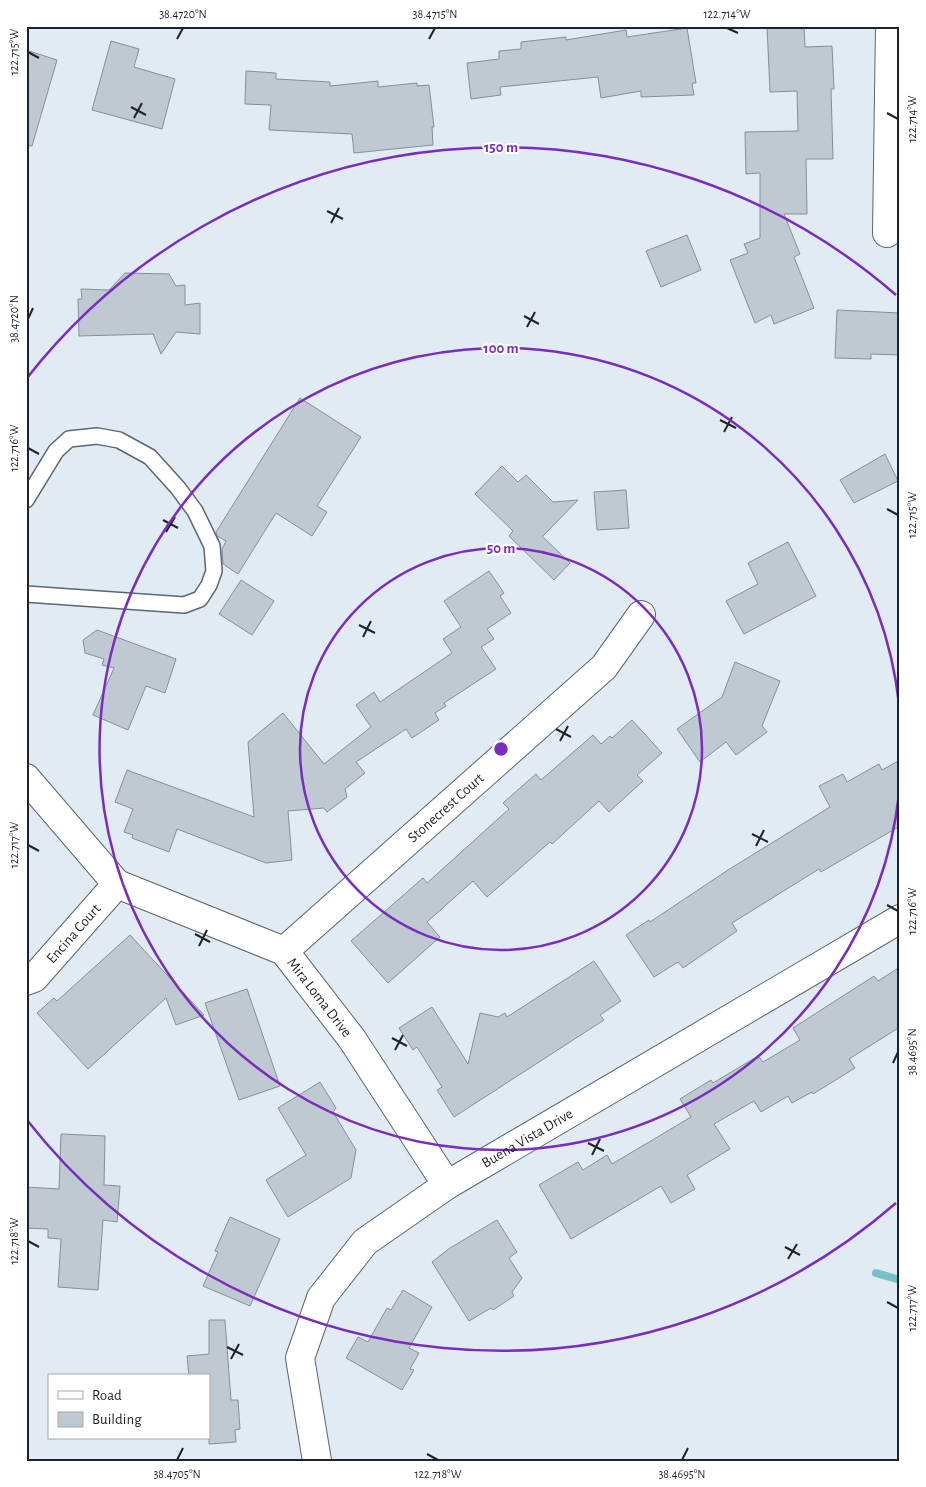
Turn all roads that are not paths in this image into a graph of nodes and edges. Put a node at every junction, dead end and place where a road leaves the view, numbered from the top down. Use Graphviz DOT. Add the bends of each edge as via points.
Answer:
graph roads {
  1 [pos="890,26"];
  2 [pos="887,233"];
  3 [pos="26,500"];
  4 [pos="26,594"];
  5 [pos="641,614"];
  6 [pos="26,778"];
  7 [pos="117,884"];
  8 [pos="900,919"];
  9 [pos="284,951"];
  10 [pos="26,981"];
  11 [pos="447,1185"];
  12 [pos="317,1461"];
  1 -- 2 [label="street"];
  3 -- 4 [label="lane" via="56,451 68,439 98,436 119,440 150,457 195,511 212,546 214,571 200,599 184,606"];
  5 -- 9 [label="street, Stonecrest Court" via="604,667"];
  6 -- 7 [label="street, Mira Loma Drive"];
  7 -- 9 [label="street, Mira Loma Drive"];
  7 -- 10 [label="street, Encina Court" via="34,978"];
  8 -- 11 [label="street, Buena Vista Drive"];
  9 -- 11 [label="street, Mira Loma Drive" via="352,1039"];
  11 -- 12 [label="street, Buena Vista Drive" via="366,1242 321,1298 300,1358"];
}
